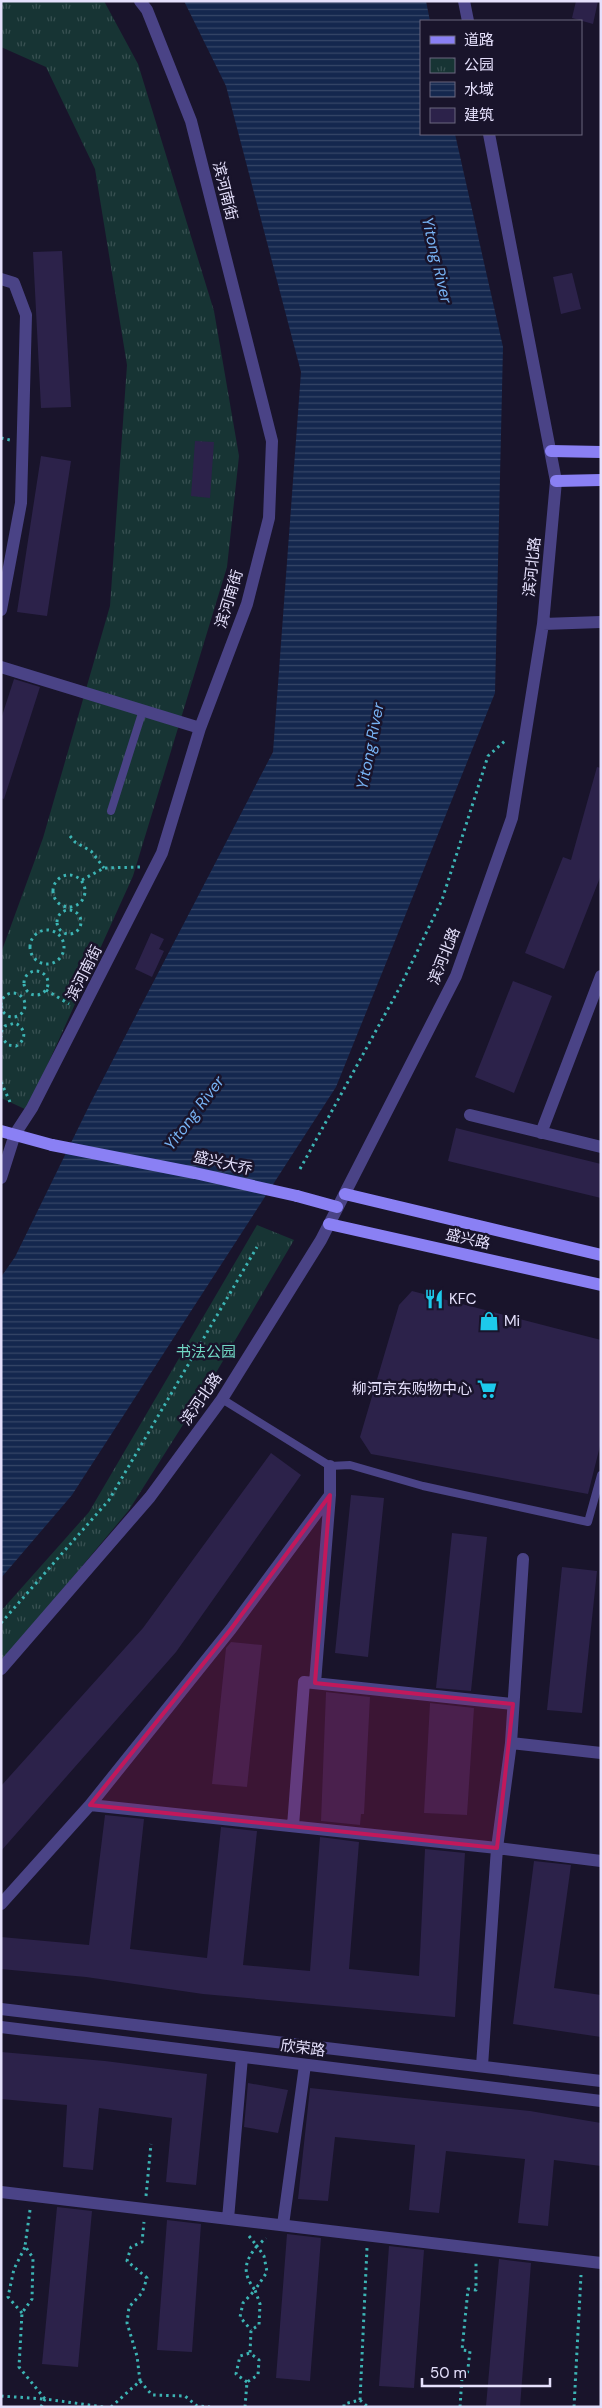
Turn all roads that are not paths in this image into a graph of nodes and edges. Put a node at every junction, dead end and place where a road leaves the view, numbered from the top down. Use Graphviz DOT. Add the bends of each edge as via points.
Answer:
graph roads {
  1 [pos="140,1"];
  2 [pos="464,1"];
  3 [pos="468,20"];
  4 [pos="489,135"];
  5 [pos="1,279"];
  6 [pos="551,451"];
  7 [pos="601,452"];
  8 [pos="601,480"];
  9 [pos="556,481"];
  10 [pos="1,610"];
  11 [pos="601,622"];
  12 [pos="543,624"];
  13 [pos="1,667"];
  14 [pos="143,710"];
  15 [pos="200,728"];
  16 [pos="111,811"];
  17 [pos="601,976"];
  18 [pos="470,1115"];
  19 [pos="1,1131"];
  20 [pos="541,1133"];
  21 [pos="15,1134"];
  22 [pos="601,1147"];
  23 [pos="1,1178"];
  24 [pos="345,1194"];
  25 [pos="337,1207"];
  26 [pos="329,1224"];
  27 [pos="601,1255"];
  28 [pos="601,1285"];
  29 [pos="222,1398"];
  30 [pos="330,1466"];
  31 [pos="601,1475"];
  32 [pos="330,1495"];
  33 [pos="523,1559"];
  34 [pos="1,1669"];
  35 [pos="315,1683"];
  36 [pos="513,1704"];
  37 [pos="511,1743"];
  38 [pos="601,1753"];
  39 [pos="90,1805"];
  40 [pos="293,1826"];
  41 [pos="497,1848"];
  42 [pos="601,1861"];
  43 [pos="1,1904"];
  44 [pos="1,2009"];
  45 [pos="1,2027"];
  46 [pos="242,2057"];
  47 [pos="305,2065"];
  48 [pos="482,2066"];
  49 [pos="601,2081"];
  50 [pos="601,2101"];
  51 [pos="1,2192"];
  52 [pos="228,2218"];
  53 [pos="283,2225"];
  54 [pos="601,2263"];
  1 -- 15 [label="street, 滨河南街" via="147,10 191,121 272,441 269,518 247,604"];
  2 -- 3 [label="street"];
  4 -- 6 [label="street, 滨河北路"];
  5 -- 10 [label="street" via="14,283 26,315 21,503"];
  6 -- 7 [label="street"];
  6 -- 9 [label="street, 滨河北路"];
  8 -- 9 [label="street"];
  9 -- 12 [label="street, 滨河北路"];
  11 -- 12 [label="street"];
  12 -- 24 [label="street, 滨河北路" via="512,818 456,976"];
  13 -- 14 [label="street"];
  14 -- 15 [label="street"];
  14 -- 16 [label="lane"];
  15 -- 21 [label="street, 滨河南街" via="162,853 82,1013"];
  17 -- 20 [label="street"];
  18 -- 20 [label="street"];
  19 -- 21 [label="street, 盛兴大乔"];
  20 -- 22 [label="street"];
  21 -- 23 [label="street, 滨河南街"];
  21 -- 25 [label="street, 盛兴大乔, bridge" via="52,1145 194,1173"];
  24 -- 25 [label="street, 滨河北路"];
  24 -- 27 [label="street, 盛兴路"];
  25 -- 26 [label="street, 滨河北路"];
  26 -- 28 [label="street, 盛兴路"];
  26 -- 29 [label="street, 滨河北路"];
  29 -- 30 [label="lane"];
  29 -- 34 [label="street, 滨河北路" via="150,1497"];
  30 -- 31 [label="lane" via="350,1465 423,1486 588,1522"];
  30 -- 32 [label="street"];
  32 -- 35 [label="street"];
  32 -- 39 [label="street" via="231,1629"];
  33 -- 36 [label="street"];
  35 -- 36 [label="street"];
  35 -- 40 [label="street" via="304,1682"];
  36 -- 37 [label="street"];
  37 -- 38 [label="street"];
  37 -- 41 [label="street"];
  39 -- 40 [label="street"];
  39 -- 43 [label="street"];
  40 -- 41 [label="street"];
  41 -- 42 [label="street"];
  41 -- 48 [label="street"];
  44 -- 48 [label="street, 欣荣路"];
  45 -- 46 [label="street, 欣荣路"];
  46 -- 47 [label="street, 欣荣路"];
  46 -- 52 [label="street"];
  47 -- 50 [label="street, 欣荣路"];
  47 -- 53 [label="street"];
  48 -- 49 [label="street, 欣荣路"];
  51 -- 52 [label="street"];
  52 -- 53 [label="street"];
  53 -- 54 [label="street"];
}
